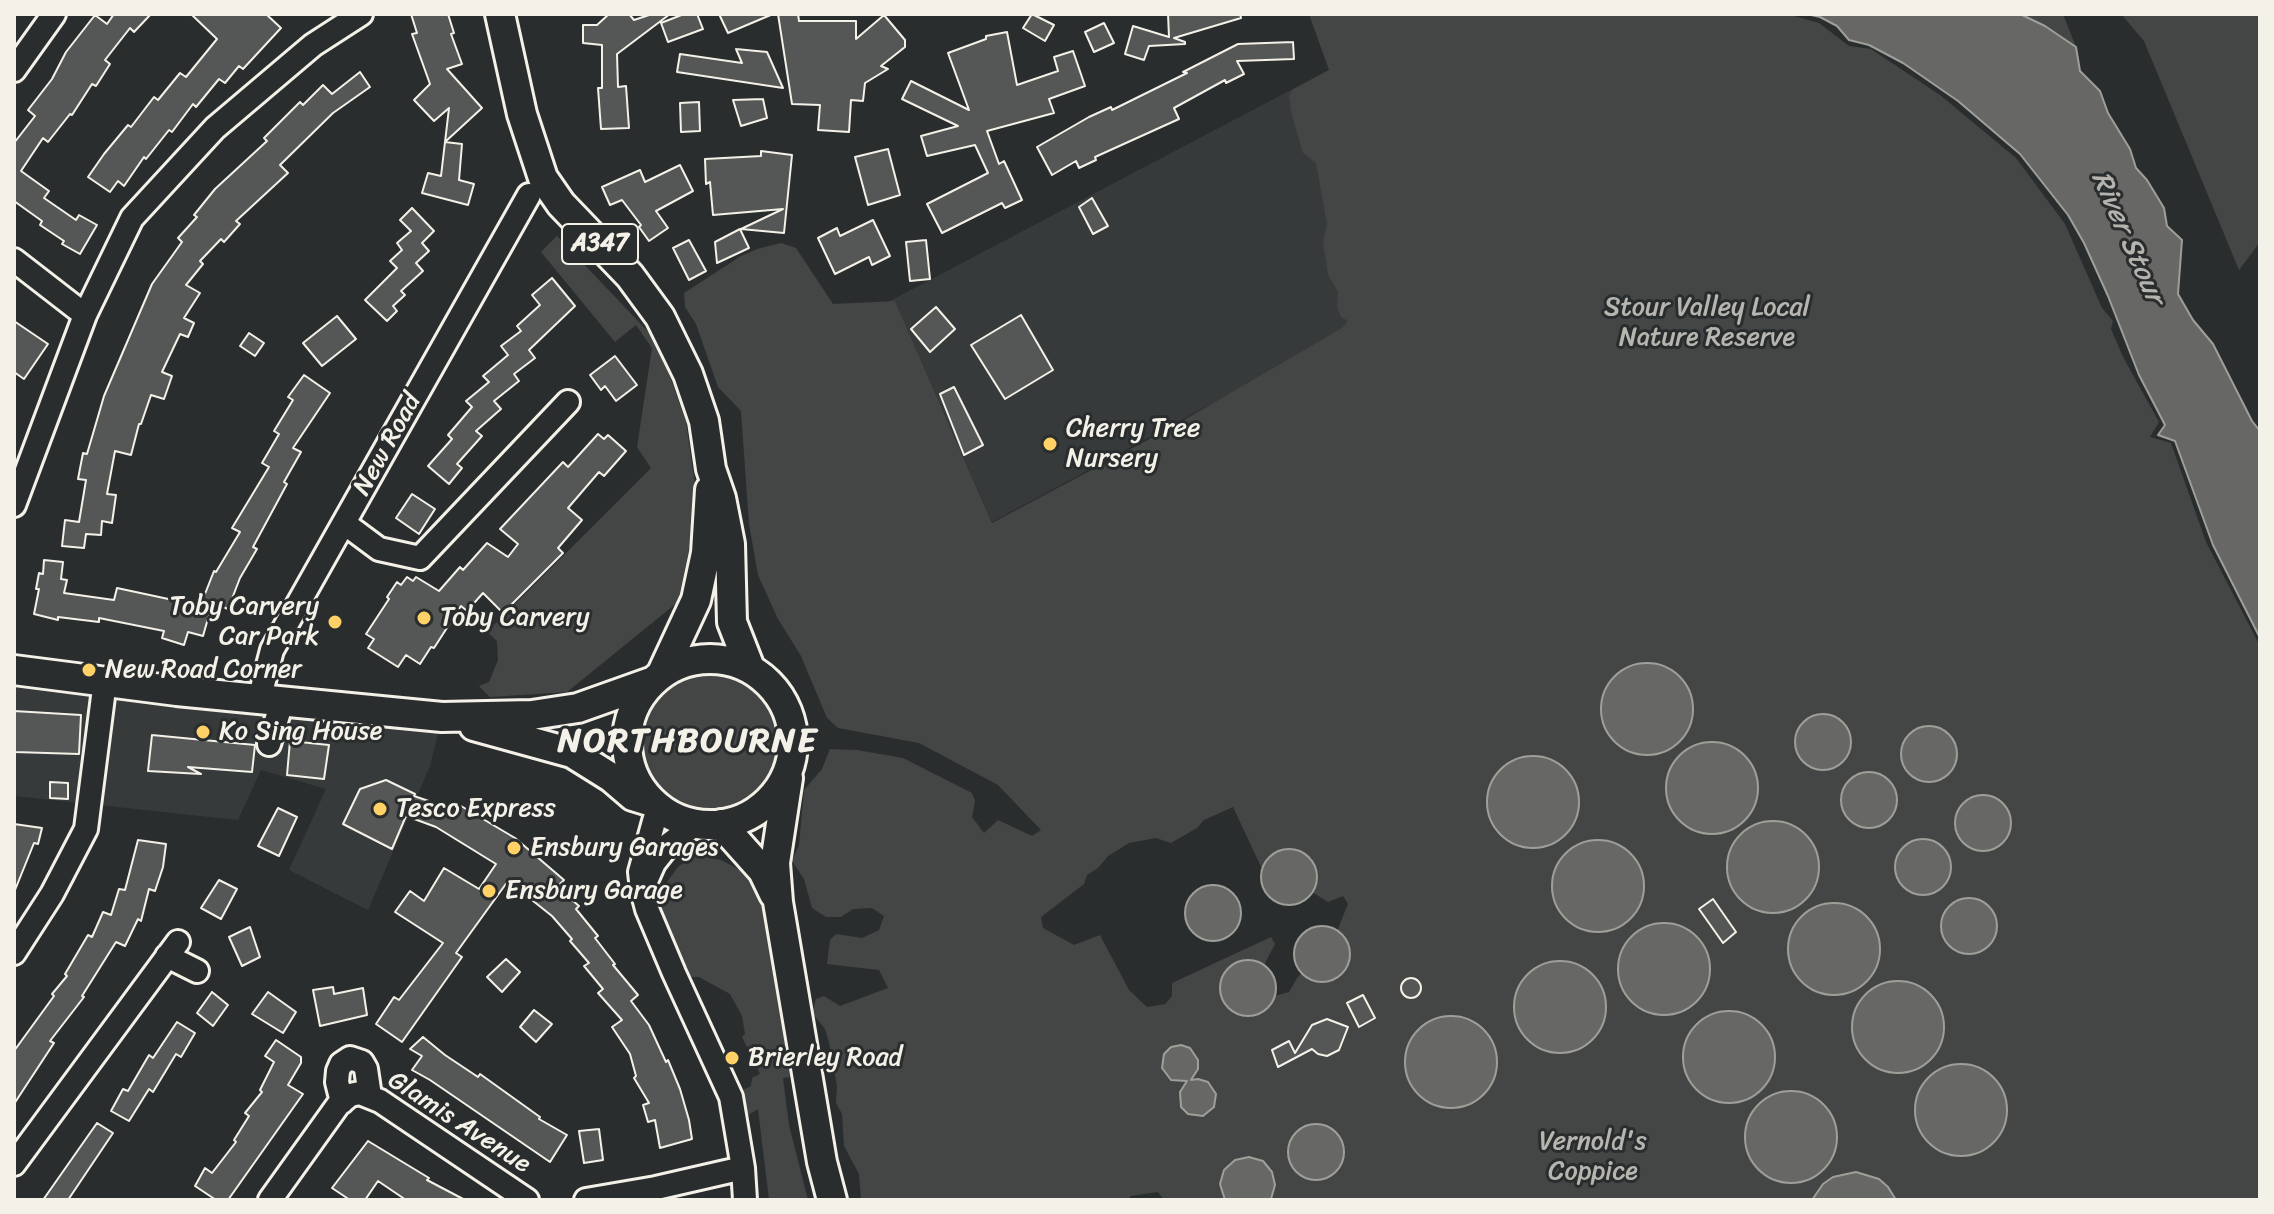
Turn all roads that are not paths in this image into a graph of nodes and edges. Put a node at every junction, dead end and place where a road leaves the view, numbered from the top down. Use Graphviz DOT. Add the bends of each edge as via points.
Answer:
graph roads {
  1 [pos="54,14"];
  2 [pos="361,14"];
  3 [pos="500,14"];
  4 [pos="14,70"];
  5 [pos="529,195"];
  6 [pos="14,260"];
  7 [pos="85,315"];
  8 [pos="568,402"];
  9 [pos="711,469"];
  10 [pos="14,505"];
  11 [pos="344,523"];
  12 [pos="750,668"];
  13 [pos="14,670"];
  14 [pos="657,677"];
  15 [pos="105,681"];
  16 [pos="271,701"];
  17 [pos="442,717"];
  18 [pos="269,744"];
  19 [pos="789,769"];
  20 [pos="655,805"];
  21 [pos="708,824"];
  22 [pos="642,890"];
  23 [pos="778,902"];
  24 [pos="14,953"];
  25 [pos="197,971"];
  26 [pos="370,1096"];
  27 [pos="342,1102"];
  28 [pos="14,1164"];
  29 [pos="743,1168"];
  30 [pos="648,1194"];
  31 [pos="270,1200"];
  32 [pos="527,1200"];
  33 [pos="586,1200"];
  34 [pos="745,1200"];
  35 [pos="832,1200"];
  1 -- 4 [label="street"];
  2 -- 7 [label="street" via="313,45 205,139 132,218"];
  3 -- 9 [label="main road, A347" via="522,114 543,178 660,317 704,421"];
  5 -- 11 [label="street, New Road"];
  6 -- 7 [label="street"];
  7 -- 10 [label="street"];
  8 -- 11 [label="street" via="420,558 379,549"];
  9 -- 12 [label="main road, A347" via="730,544 732,622"];
  9 -- 14 [label="main road, A347" via="706,553 696,600"];
  11 -- 16 [label="street, New Road" via="272,650"];
  12 -- 14 [label="main road" via="706,658 683,662"];
  12 -- 19 [label="main road" via="769,682 792,723"];
  13 -- 15 [label="main road"];
  14 -- 17 [label="main road" via="578,708"];
  14 -- 20 [label="main road" via="639,697 627,733 631,771"];
  15 -- 16 [label="main road"];
  15 -- 24 [label="street" via="86,829"];
  16 -- 17 [label="main road"];
  16 -- 18 [label="street, New Road"];
  17 -- 20 [label="main road" via="572,753 633,796"];
  19 -- 21 [label="main road" via="763,806 743,818"];
  19 -- 23 [label="main road" via="775,863"];
  20 -- 21 [label="main road" via="682,820"];
  20 -- 22 [label="street" via="640,872"];
  21 -- 22 [label="street" via="669,844"];
  21 -- 23 [label="main road" via="763,871"];
  22 -- 29 [label="street" via="731,1097"];
  23 -- 35 [label="main road"];
  25 -- 28 [label="street" via="173,949"];
  26 -- 27 [label="street, Glamis Avenue" via="350,1095"];
  26 -- 27 [label="street" via="366,1069 350,1058 338,1071"];
  26 -- 32 [label="street, Glamis Avenue"];
  27 -- 31 [label="street"];
  29 -- 30 [label="street"];
  29 -- 34 [label="street"];
  30 -- 33 [label="street"];
}
